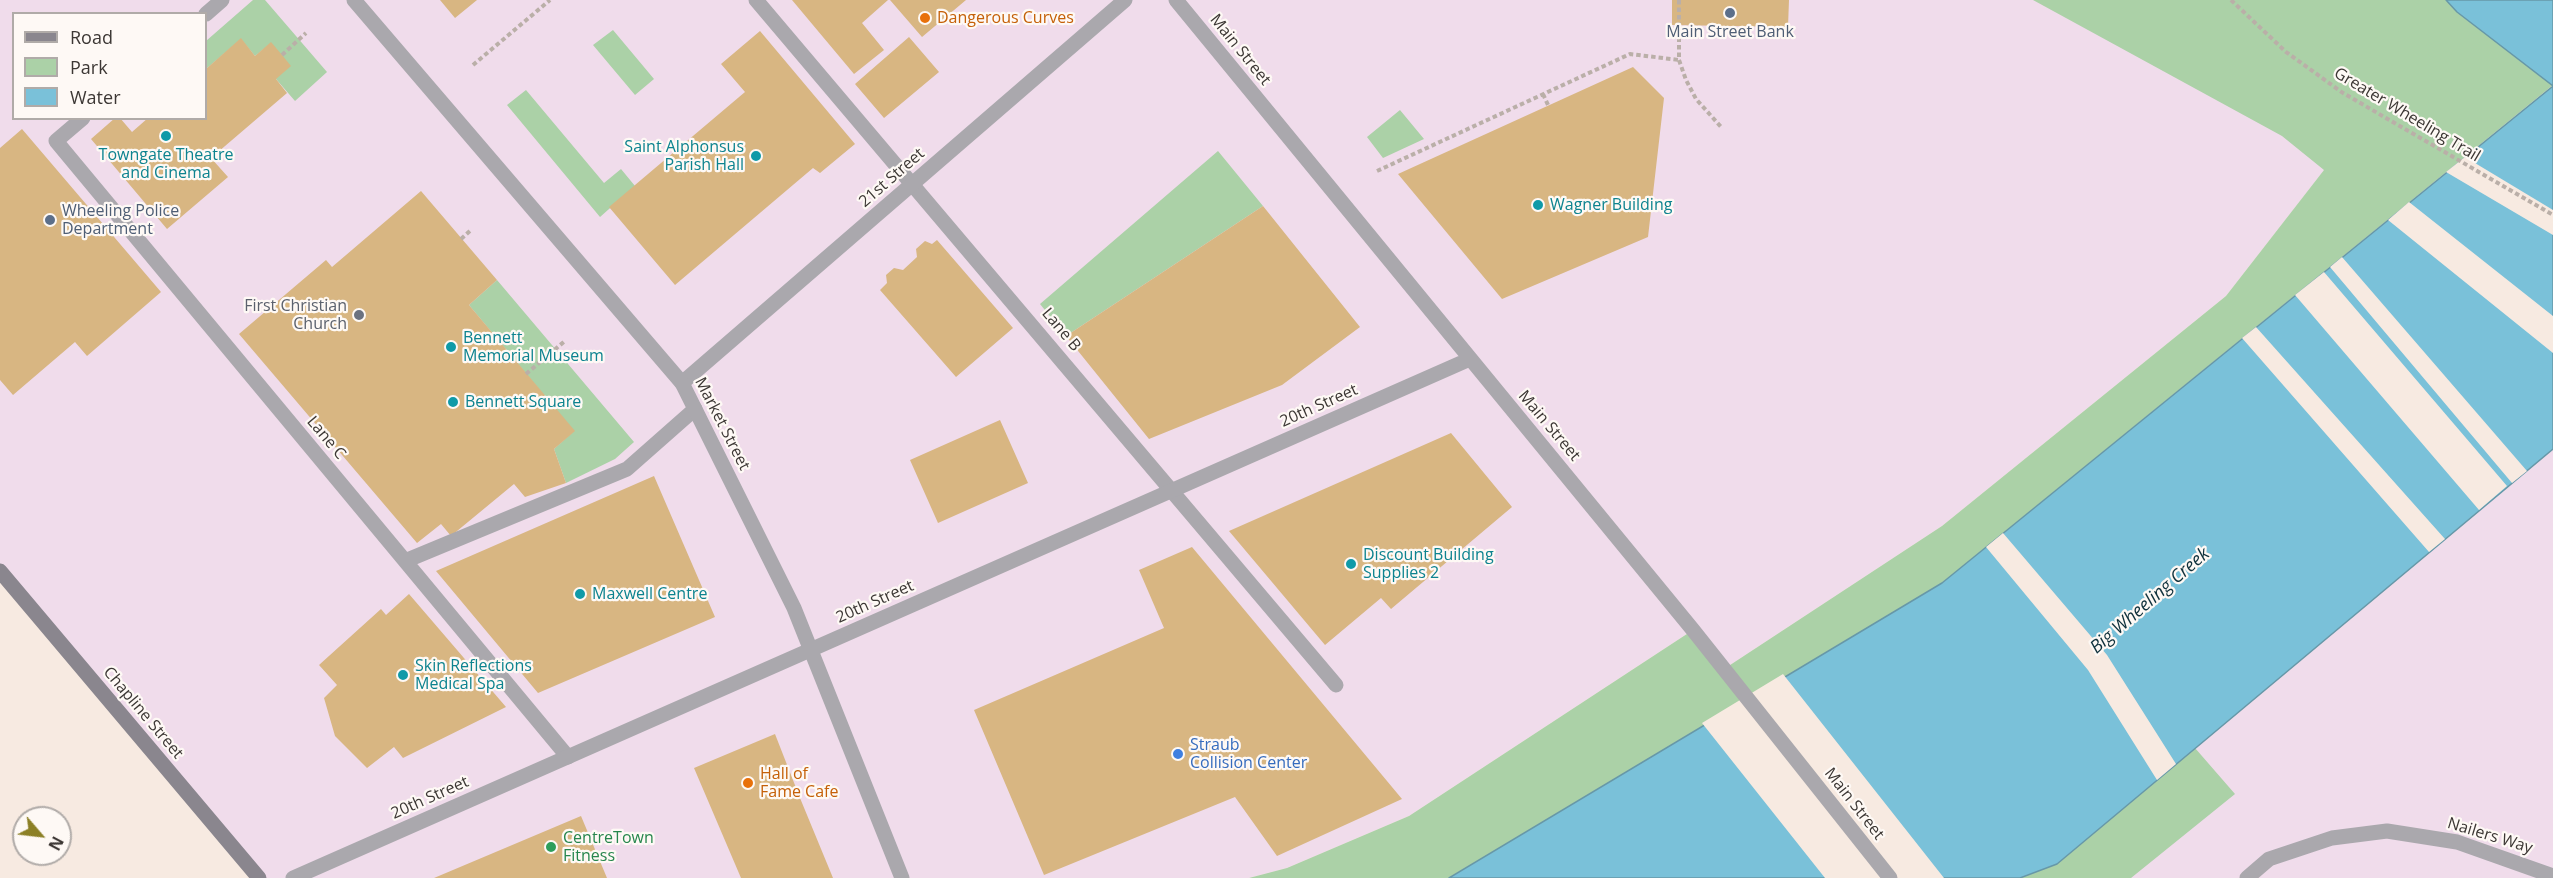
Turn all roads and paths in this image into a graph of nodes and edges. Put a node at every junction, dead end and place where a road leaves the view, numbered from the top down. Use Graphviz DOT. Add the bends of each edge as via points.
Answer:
graph roads {
  1 [pos="222,0"];
  2 [pos="354,0"];
  3 [pos="550,0"];
  4 [pos="756,0"];
  5 [pos="1125,0"];
  6 [pos="1176,0"];
  7 [pos="1679,0"];
  8 [pos="2231,0"];
  9 [pos="207,13"];
  10 [pos="306,33"];
  11 [pos="282,55"];
  12 [pos="1679,60"];
  13 [pos="473,65"];
  14 [pos="1543,94"];
  15 [pos="1548,105"];
  16 [pos="81,120"];
  17 [pos="1722,128"];
  18 [pos="1377,171"];
  19 [pos="914,183"];
  20 [pos="2553,216"];
  21 [pos="472,229"];
  22 [pos="461,239"];
  23 [pos="566,340"];
  24 [pos="1470,359"];
  25 [pos="526,374"];
  26 [pos="682,382"];
  27 [pos="695,409"];
  28 [pos="1172,490"];
  29 [pos="405,561"];
  30 [pos="0,571"];
  31 [pos="812,650"];
  32 [pos="1336,685"];
  33 [pos="568,757"];
  34 [pos="2553,876"];
  35 [pos="259,878"];
  36 [pos="293,878"];
  37 [pos="902,878"];
  38 [pos="1890,878"];
  39 [pos="2247,878"];
  1 -- 9 [label="street"];
  2 -- 26 [label="street, Market Street"];
  3 -- 13 [label="path"];
  4 -- 19 [label="street, Lane B"];
  5 -- 19 [label="street, 21st Street"];
  6 -- 24 [label="street, Main Street"];
  7 -- 12 [label="path"];
  8 -- 20 [label="path, Greater Wheeling Trail" via="2286,52 2343,93"];
  10 -- 11 [label="path"];
  12 -- 14 [label="path" via="1630,54"];
  12 -- 17 [label="path" via="1696,99"];
  14 -- 15 [label="path"];
  14 -- 18 [label="path"];
  16 -- 29 [label="street, Lane C" via="56,141"];
  19 -- 26 [label="street, 21st Street"];
  19 -- 28 [label="street, Lane B"];
  21 -- 22 [label="path"];
  23 -- 25 [label="path"];
  24 -- 28 [label="street, 20th Street"];
  24 -- 38 [label="street, Main Street"];
  26 -- 27 [label="street, Market Street"];
  27 -- 29 [label="street" via="627,469"];
  27 -- 31 [label="street, Market Street"];
  28 -- 31 [label="street, 20th Street"];
  28 -- 32 [label="street, Lane B"];
  29 -- 33 [label="street, Lane C"];
  30 -- 35 [label="main road, Chapline Street"];
  31 -- 33 [label="street, 20th Street"];
  31 -- 37 [label="street, Market Street"];
  33 -- 36 [label="street, 20th Street"];
  34 -- 39 [label="street, Nailers Way" via="2457,842 2386,831 2332,838 2269,859"];
}
